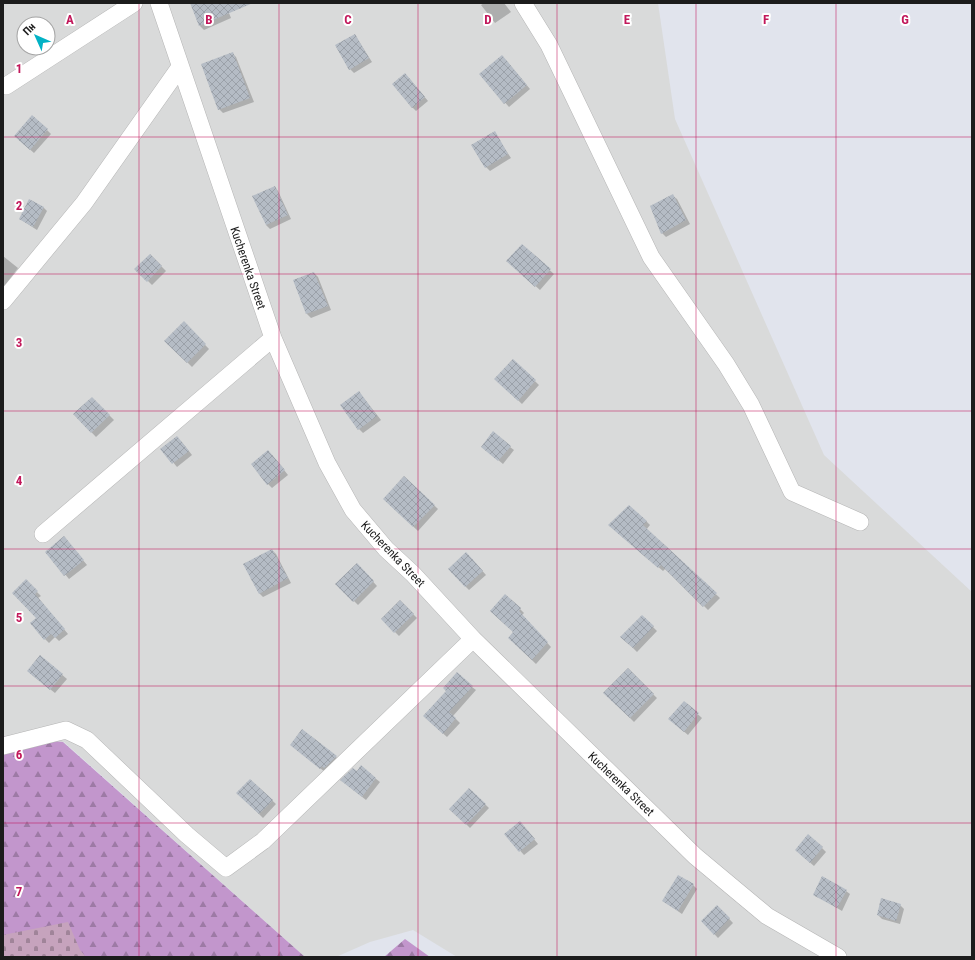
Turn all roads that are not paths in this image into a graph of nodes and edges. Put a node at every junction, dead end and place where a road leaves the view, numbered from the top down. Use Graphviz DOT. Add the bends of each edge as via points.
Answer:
graph roads {
  1 [pos="134,3"];
  2 [pos="159,3"];
  3 [pos="523,3"];
  4 [pos="180,67"];
  5 [pos="6,86"];
  6 [pos="3,301"];
  7 [pos="272,338"];
  8 [pos="860,522"];
  9 [pos="43,534"];
  10 [pos="473,639"];
  11 [pos="3,746"];
  12 [pos="838,957"];
  1 -- 5 [label="street"];
  2 -- 4 [label="street, Kucherenka Street"];
  3 -- 8 [label="street" via="550,45 651,257 752,405 792,492"];
  4 -- 6 [label="street" via="84,203"];
  4 -- 7 [label="street, Kucherenka Street"];
  7 -- 9 [label="street"];
  7 -- 10 [label="street, Kucherenka Street" via="327,463 353,510 386,549 413,574"];
  10 -- 11 [label="street" via="263,841 226,868 187,835 87,740 66,730"];
  10 -- 12 [label="street, Kucherenka Street" via="705,864 768,916"];
}
